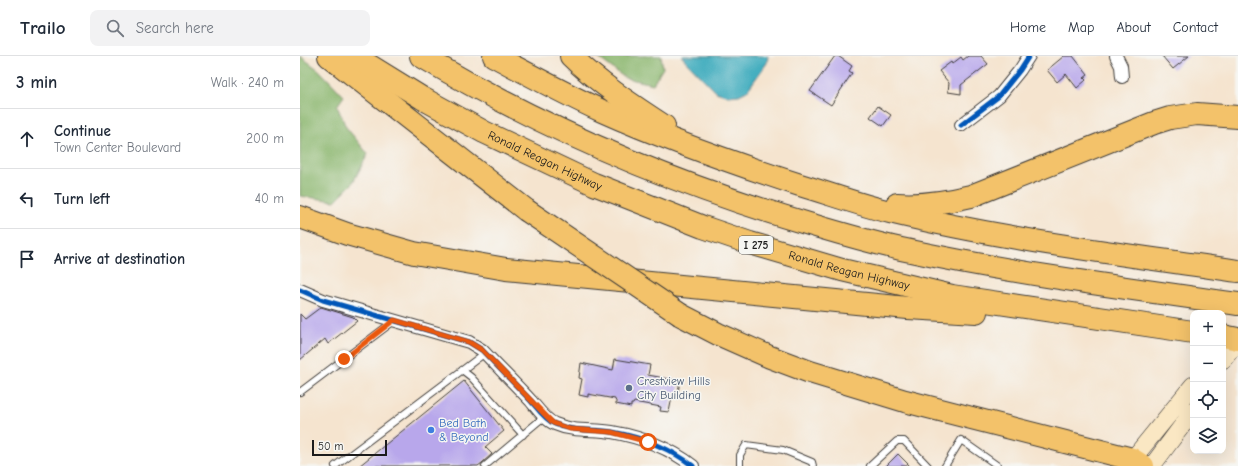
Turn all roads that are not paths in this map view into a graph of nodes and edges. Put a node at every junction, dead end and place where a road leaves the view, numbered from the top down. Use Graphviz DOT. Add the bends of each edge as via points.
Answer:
graph roads {
  1 [pos="329,56"];
  2 [pos="354,56"];
  3 [pos="421,56"];
  4 [pos="494,56"];
  5 [pos="571,56"];
  6 [pos="1029,56"];
  7 [pos="1116,56"];
  8 [pos="1122,77"];
  9 [pos="1238,117"];
  10 [pos="961,125"];
  11 [pos="702,151"];
  12 [pos="850,201"];
  13 [pos="300,217"];
  14 [pos="1238,271"];
  15 [pos="300,290"];
  16 [pos="1238,304"];
  17 [pos="394,320"];
  18 [pos="1119,321"];
  19 [pos="1190,332"];
  20 [pos="1226,337"];
  21 [pos="1238,340"];
  22 [pos="485,353"];
  23 [pos="1226,356"];
  24 [pos="462,370"];
  25 [pos="1190,389"];
  26 [pos="300,392"];
  27 [pos="1190,414"];
  28 [pos="545,416"];
  29 [pos="523,435"];
  30 [pos="1061,441"];
  31 [pos="1138,464"];
  32 [pos="335,466"];
  33 [pos="485,466"];
  34 [pos="693,466"];
  35 [pos="740,466"];
  36 [pos="813,466"];
  37 [pos="870,466"];
  38 [pos="928,466"];
  39 [pos="945,466"];
  40 [pos="998,466"];
  41 [pos="1098,466"];
  1 -- 30 [label="highway, bridge" via="526,210 681,315 770,357 810,372 905,401"];
  2 -- 18 [label="highway, Ronald Reagan Highway / I 275" via="484,132 594,184 703,227 842,270 952,296"];
  3 -- 16 [label="highway" via="489,95 596,146 707,191 770,213 899,249 1002,269"];
  4 -- 11 [label="highway" via="602,111"];
  5 -- 11 [label="highway" via="614,92"];
  6 -- 10 [label="street" via="999,96"];
  7 -- 8 [label="street" via="1121,66"];
  9 -- 12 [label="highway" via="1197,114 1170,118 984,191 949,201 915,205"];
  11 -- 12 [label="highway"];
  12 -- 14 [label="highway" via="974,230"];
  13 -- 18 [label="highway" via="347,234 414,253 506,269 908,308"];
  15 -- 17 [label="street" via="323,300"];
  17 -- 22 [label="street" via="469,342"];
  17 -- 26 [label="lane"];
  18 -- 19 [label="highway, Ronald Reagan Highway / I 275"];
  20 -- 21 [label="highway"];
  21 -- 23 [label="main road"];
  22 -- 24 [label="lane"];
  22 -- 28 [label="street"];
  24 -- 29 [label="lane"];
  24 -- 32 [label="lane"];
  25 -- 31 [label="main road"];
  27 -- 31 [label="main road"];
  28 -- 29 [label="lane"];
  28 -- 34 [label="street" via="553,423 570,429 611,432 648,442"];
  29 -- 33 [label="lane"];
  30 -- 31 [label="highway"];
  30 -- 41 [label="highway" via="1082,451"];
  35 -- 36 [label="lane" via="740,455 746,445 783,450 812,462"];
  37 -- 38 [label="lane" via="897,441 904,441"];
  39 -- 40 [label="lane" via="961,440"];
}
